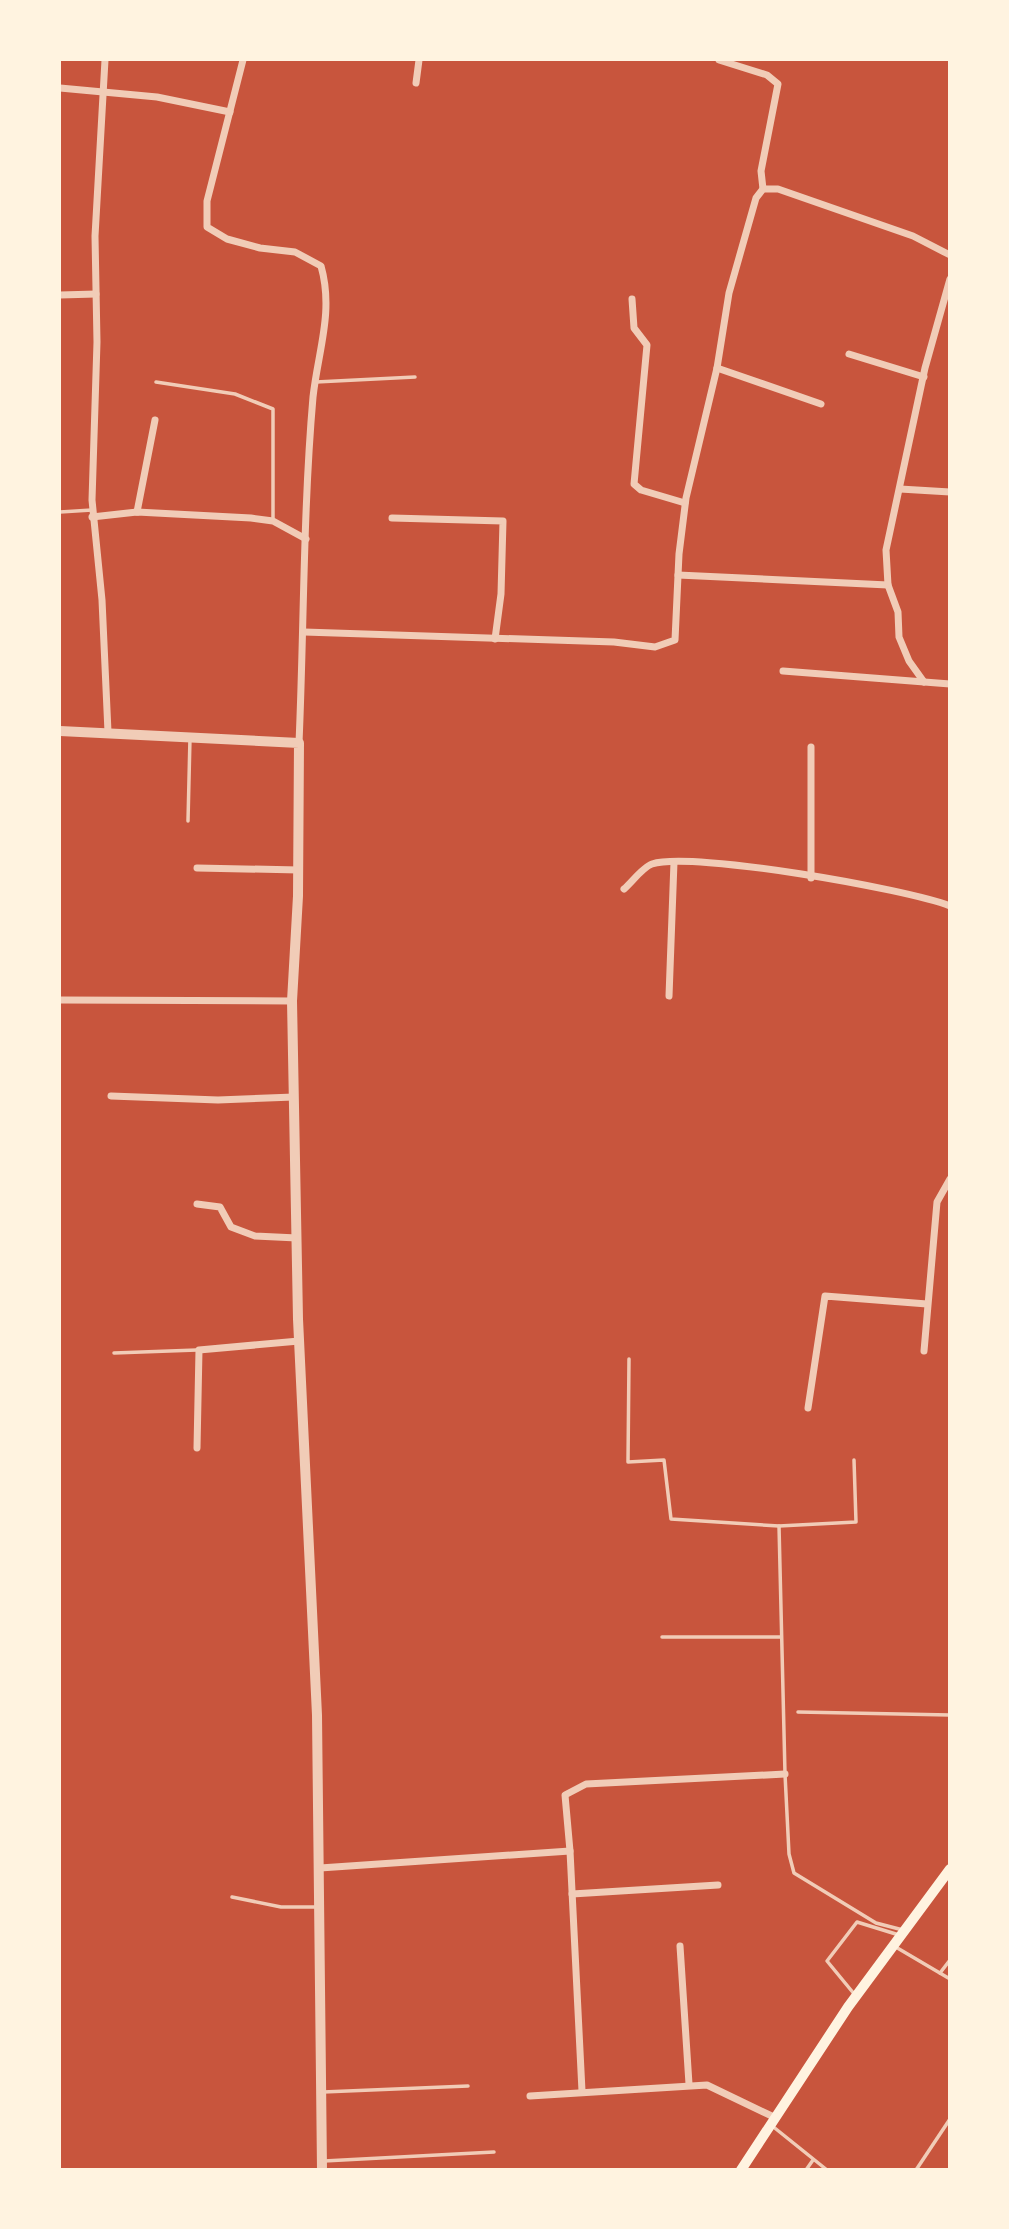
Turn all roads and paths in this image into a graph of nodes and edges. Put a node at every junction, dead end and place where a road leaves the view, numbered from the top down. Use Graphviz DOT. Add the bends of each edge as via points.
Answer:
graph roads {
  1 [pos="106,60"];
  2 [pos="243,60"];
  3 [pos="419,60"];
  4 [pos="719,60"];
  5 [pos="416,83"];
  6 [pos="60,88"];
  7 [pos="103,92"];
  8 [pos="230,112"];
  9 [pos="763,189"];
  10 [pos="950,254"];
  11 [pos="950,279"];
  12 [pos="96,294"];
  13 [pos="60,295"];
  14 [pos="632,299"];
  15 [pos="849,354"];
  16 [pos="717,368"];
  17 [pos="415,377"];
  18 [pos="924,377"];
  19 [pos="156,382"];
  20 [pos="316,382"];
  21 [pos="821,404"];
  22 [pos="155,420"];
  23 [pos="900,489"];
  24 [pos="950,492"];
  25 [pos="685,503"];
  26 [pos="60,512"];
  27 [pos="137,512"];
  28 [pos="92,513"];
  29 [pos="392,518"];
  30 [pos="273,521"];
  31 [pos="306,539"];
  32 [pos="678,575"];
  33 [pos="887,585"];
  34 [pos="304,632"];
  35 [pos="495,639"];
  36 [pos="783,671"];
  37 [pos="924,682"];
  38 [pos="950,684"];
  39 [pos="60,731"];
  40 [pos="108,732"];
  41 [pos="190,736"];
  42 [pos="299,743"];
  43 [pos="811,747"];
  44 [pos="188,821"];
  45 [pos="674,862"];
  46 [pos="197,868"];
  47 [pos="299,870"];
  48 [pos="811,878"];
  49 [pos="624,889"];
  50 [pos="950,906"];
  51 [pos="669,996"];
  52 [pos="60,1000"];
  53 [pos="292,1001"];
  54 [pos="111,1096"];
  55 [pos="294,1097"];
  56 [pos="950,1179"];
  57 [pos="197,1204"];
  58 [pos="297,1238"];
  59 [pos="927,1304"];
  60 [pos="299,1341"];
  61 [pos="199,1350"];
  62 [pos="924,1352"];
  63 [pos="114,1353"];
  64 [pos="629,1359"];
  65 [pos="808,1408"];
  66 [pos="197,1448"];
  67 [pos="854,1460"];
  68 [pos="779,1526"];
  69 [pos="662,1637"];
  70 [pos="780,1637"];
  71 [pos="798,1712"];
  72 [pos="950,1715"];
  73 [pos="785,1774"];
  74 [pos="570,1851"];
  75 [pos="320,1868"];
  76 [pos="950,1869"];
  77 [pos="718,1885"];
  78 [pos="572,1894"];
  79 [pos="232,1897"];
  80 [pos="319,1908"];
  81 [pos="903,1933"];
  82 [pos="680,1945"];
  83 [pos="893,1945"];
  84 [pos="950,1960"];
  85 [pos="940,1973"];
  86 [pos="950,1979"];
  87 [pos="856,1997"];
  88 [pos="689,2084"];
  89 [pos="468,2086"];
  90 [pos="582,2091"];
  91 [pos="321,2092"];
  92 [pos="530,2096"];
  93 [pos="950,2119"];
  94 [pos="774,2121"];
  95 [pos="494,2152"];
  96 [pos="813,2160"];
  97 [pos="322,2165"];
  98 [pos="741,2169"];
  99 [pos="806,2169"];
  100 [pos="827,2169"];
  101 [pos="916,2169"];
  1 -- 7 [label="street"];
  2 -- 8 [label="street"];
  3 -- 5 [label="street"];
  4 -- 9 [label="street" via="767,75 778,84 761,171"];
  6 -- 7 [label="street"];
  7 -- 8 [label="street"];
  7 -- 12 [label="street"];
  8 -- 20 [label="street" via="207,201 207,227 227,239 295,252 321,266 328,290 327,318"];
  9 -- 10 [label="street" via="778,189 913,236"];
  9 -- 16 [label="street" via="756,198 729,293"];
  11 -- 18 [label="street"];
  12 -- 13 [label="street"];
  12 -- 28 [label="street"];
  14 -- 25 [label="street" via="634,328 647,345 634,484"];
  15 -- 18 [label="street"];
  16 -- 21 [label="street"];
  16 -- 25 [label="street"];
  17 -- 20 [label="lane"];
  18 -- 23 [label="street"];
  19 -- 30 [label="lane" via="235,394 273,409"];
  20 -- 31 [label="street"];
  22 -- 27 [label="street"];
  23 -- 24 [label="street"];
  23 -- 33 [label="street" via="886,550"];
  25 -- 32 [label="street"];
  26 -- 28 [label="lane"];
  27 -- 28 [label="street"];
  27 -- 30 [label="street"];
  28 -- 40 [label="street" via="102,600"];
  29 -- 35 [label="street" via="503,521"];
  30 -- 31 [label="street"];
  31 -- 34 [label="street"];
  32 -- 33 [label="street"];
  32 -- 35 [label="street" via="676,640 655,647"];
  33 -- 37 [label="street" via="909,661"];
  34 -- 35 [label="street"];
  34 -- 42 [label="street"];
  36 -- 37 [label="street"];
  37 -- 38 [label="street"];
  39 -- 40 [label="street"];
  40 -- 41 [label="street"];
  41 -- 42 [label="street"];
  41 -- 44 [label="lane"];
  42 -- 47 [label="street"];
  43 -- 48 [label="street"];
  45 -- 48 [label="street"];
  45 -- 49 [label="street" via="650,864"];
  45 -- 51 [label="street"];
  46 -- 47 [label="street"];
  47 -- 53 [label="street"];
  48 -- 50 [label="street" via="882,888"];
  52 -- 53 [label="street"];
  53 -- 55 [label="street"];
  54 -- 55 [label="street"];
  55 -- 58 [label="street"];
  56 -- 59 [label="street" via="937,1202"];
  57 -- 58 [label="street" via="220,1207 231,1227 255,1236"];
  58 -- 60 [label="street"];
  59 -- 62 [label="street"];
  59 -- 65 [label="street" via="825,1296"];
  60 -- 61 [label="street"];
  60 -- 75 [label="street"];
  61 -- 63 [label="lane"];
  61 -- 66 [label="street"];
  64 -- 68 [label="lane" via="628,1462 664,1461 671,1518"];
  67 -- 68 [label="lane" via="856,1522"];
  68 -- 70 [label="lane"];
  69 -- 70 [label="lane"];
  70 -- 73 [label="lane"];
  71 -- 72 [label="lane"];
  73 -- 74 [label="street" via="586,1784 565,1795"];
  73 -- 81 [label="lane" via="794,1873 876,1923"];
  74 -- 75 [label="street"];
  74 -- 78 [label="street"];
  75 -- 80 [label="street"];
  76 -- 81 [label="main road"];
  77 -- 78 [label="street"];
  78 -- 90 [label="street"];
  79 -- 80 [label="lane" via="281,1907"];
  80 -- 91 [label="street"];
  81 -- 83 [label="main road"];
  81 -- 87 [label="lane" via="857,1922 827,1961"];
  82 -- 88 [label="street"];
  83 -- 85 [label="lane"];
  83 -- 87 [label="main road"];
  84 -- 85 [label="lane"];
  85 -- 86 [label="lane"];
  87 -- 94 [label="main road"];
  88 -- 90 [label="street"];
  88 -- 94 [label="street" via="731,2094"];
  89 -- 91 [label="lane"];
  90 -- 92 [label="street"];
  91 -- 97 [label="street"];
  93 -- 101 [label="lane"];
  94 -- 96 [label="lane"];
  94 -- 98 [label="main road"];
  95 -- 97 [label="lane"];
  96 -- 99 [label="lane"];
  96 -- 100 [label="lane"];
}
